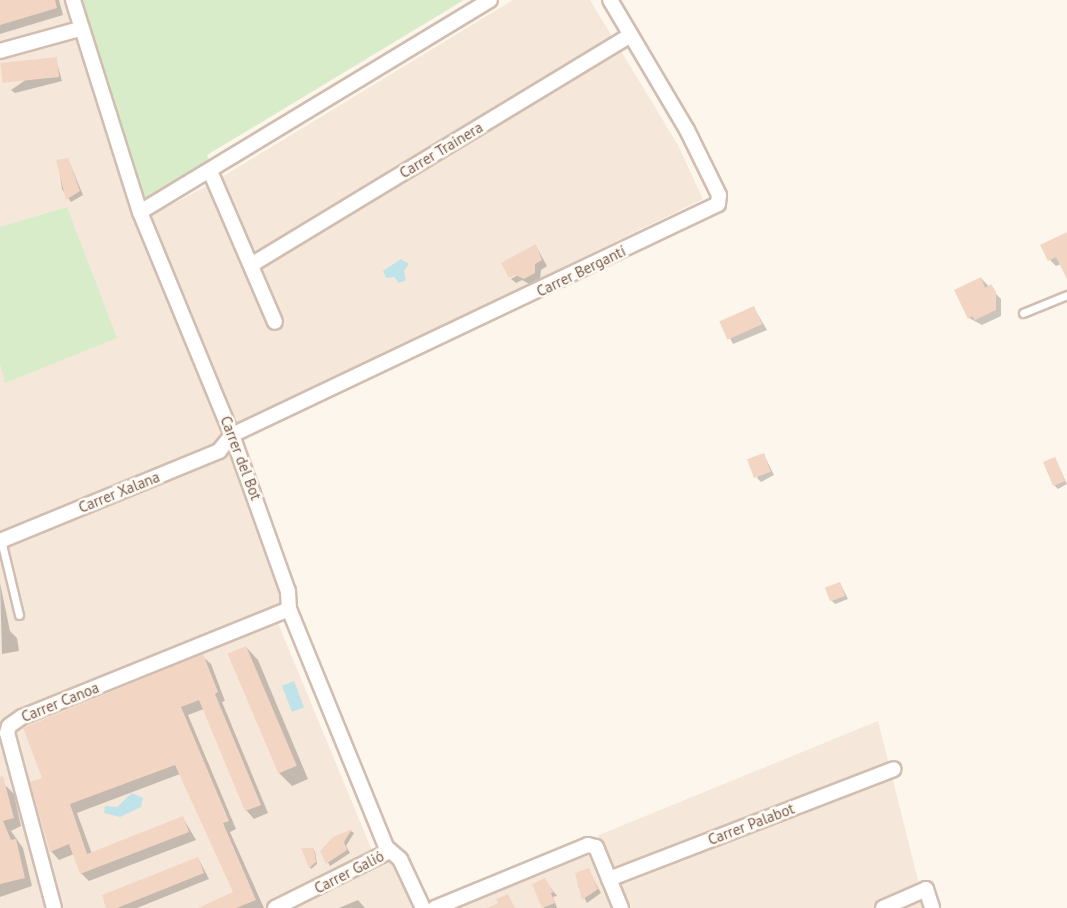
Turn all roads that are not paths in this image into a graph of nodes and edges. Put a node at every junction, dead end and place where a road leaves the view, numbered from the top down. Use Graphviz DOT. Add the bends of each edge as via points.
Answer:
graph roads {
  1 [pos="73,0"];
  2 [pos="490,0"];
  3 [pos="610,0"];
  4 [pos="80,29"];
  5 [pos="631,35"];
  6 [pos="0,51"];
  7 [pos="210,171"];
  8 [pos="140,212"];
  9 [pos="251,266"];
  10 [pos="1067,295"];
  11 [pos="1023,313"];
  12 [pos="275,322"];
  13 [pos="232,435"];
  14 [pos="1,541"];
  15 [pos="289,609"];
  16 [pos="19,615"];
  17 [pos="894,769"];
  18 [pos="390,851"];
  19 [pos="609,879"];
  20 [pos="54,908"];
  21 [pos="275,908"];
  22 [pos="423,908"];
  23 [pos="435,908"];
  24 [pos="621,908"];
  25 [pos="883,908"];
  26 [pos="932,908"];
  1 -- 4 [label="street, Carrer del Bot"];
  2 -- 7 [label="street"];
  3 -- 5 [label="street, Carrer Bergantí"];
  4 -- 6 [label="street"];
  4 -- 8 [label="street, Carrer del Bot"];
  5 -- 9 [label="street, Carrer Trainera"];
  5 -- 13 [label="street, Carrer Bergantí" via="687,130 719,195 718,204"];
  7 -- 8 [label="street"];
  7 -- 9 [label="street"];
  8 -- 13 [label="street, Carrer del Bot"];
  9 -- 12 [label="street"];
  10 -- 11 [label="lane"];
  13 -- 14 [label="street, Carrer Xalana" via="219,451"];
  13 -- 15 [label="street, Carrer del Bot" via="288,591"];
  14 -- 16 [label="lane"];
  15 -- 18 [label="street, Carrer del Bot"];
  15 -- 20 [label="street, Carrer Canoa" via="22,717 9,726 7,733"];
  17 -- 19 [label="street, Carrer Palabot"];
  18 -- 21 [label="street, Carrer Galió"];
  18 -- 22 [label="street, Carrer del Bot" via="400,859"];
  19 -- 23 [label="street" via="596,847 588,845"];
  19 -- 24 [label="street"];
  25 -- 26 [label="street" via="926,889"];
}
